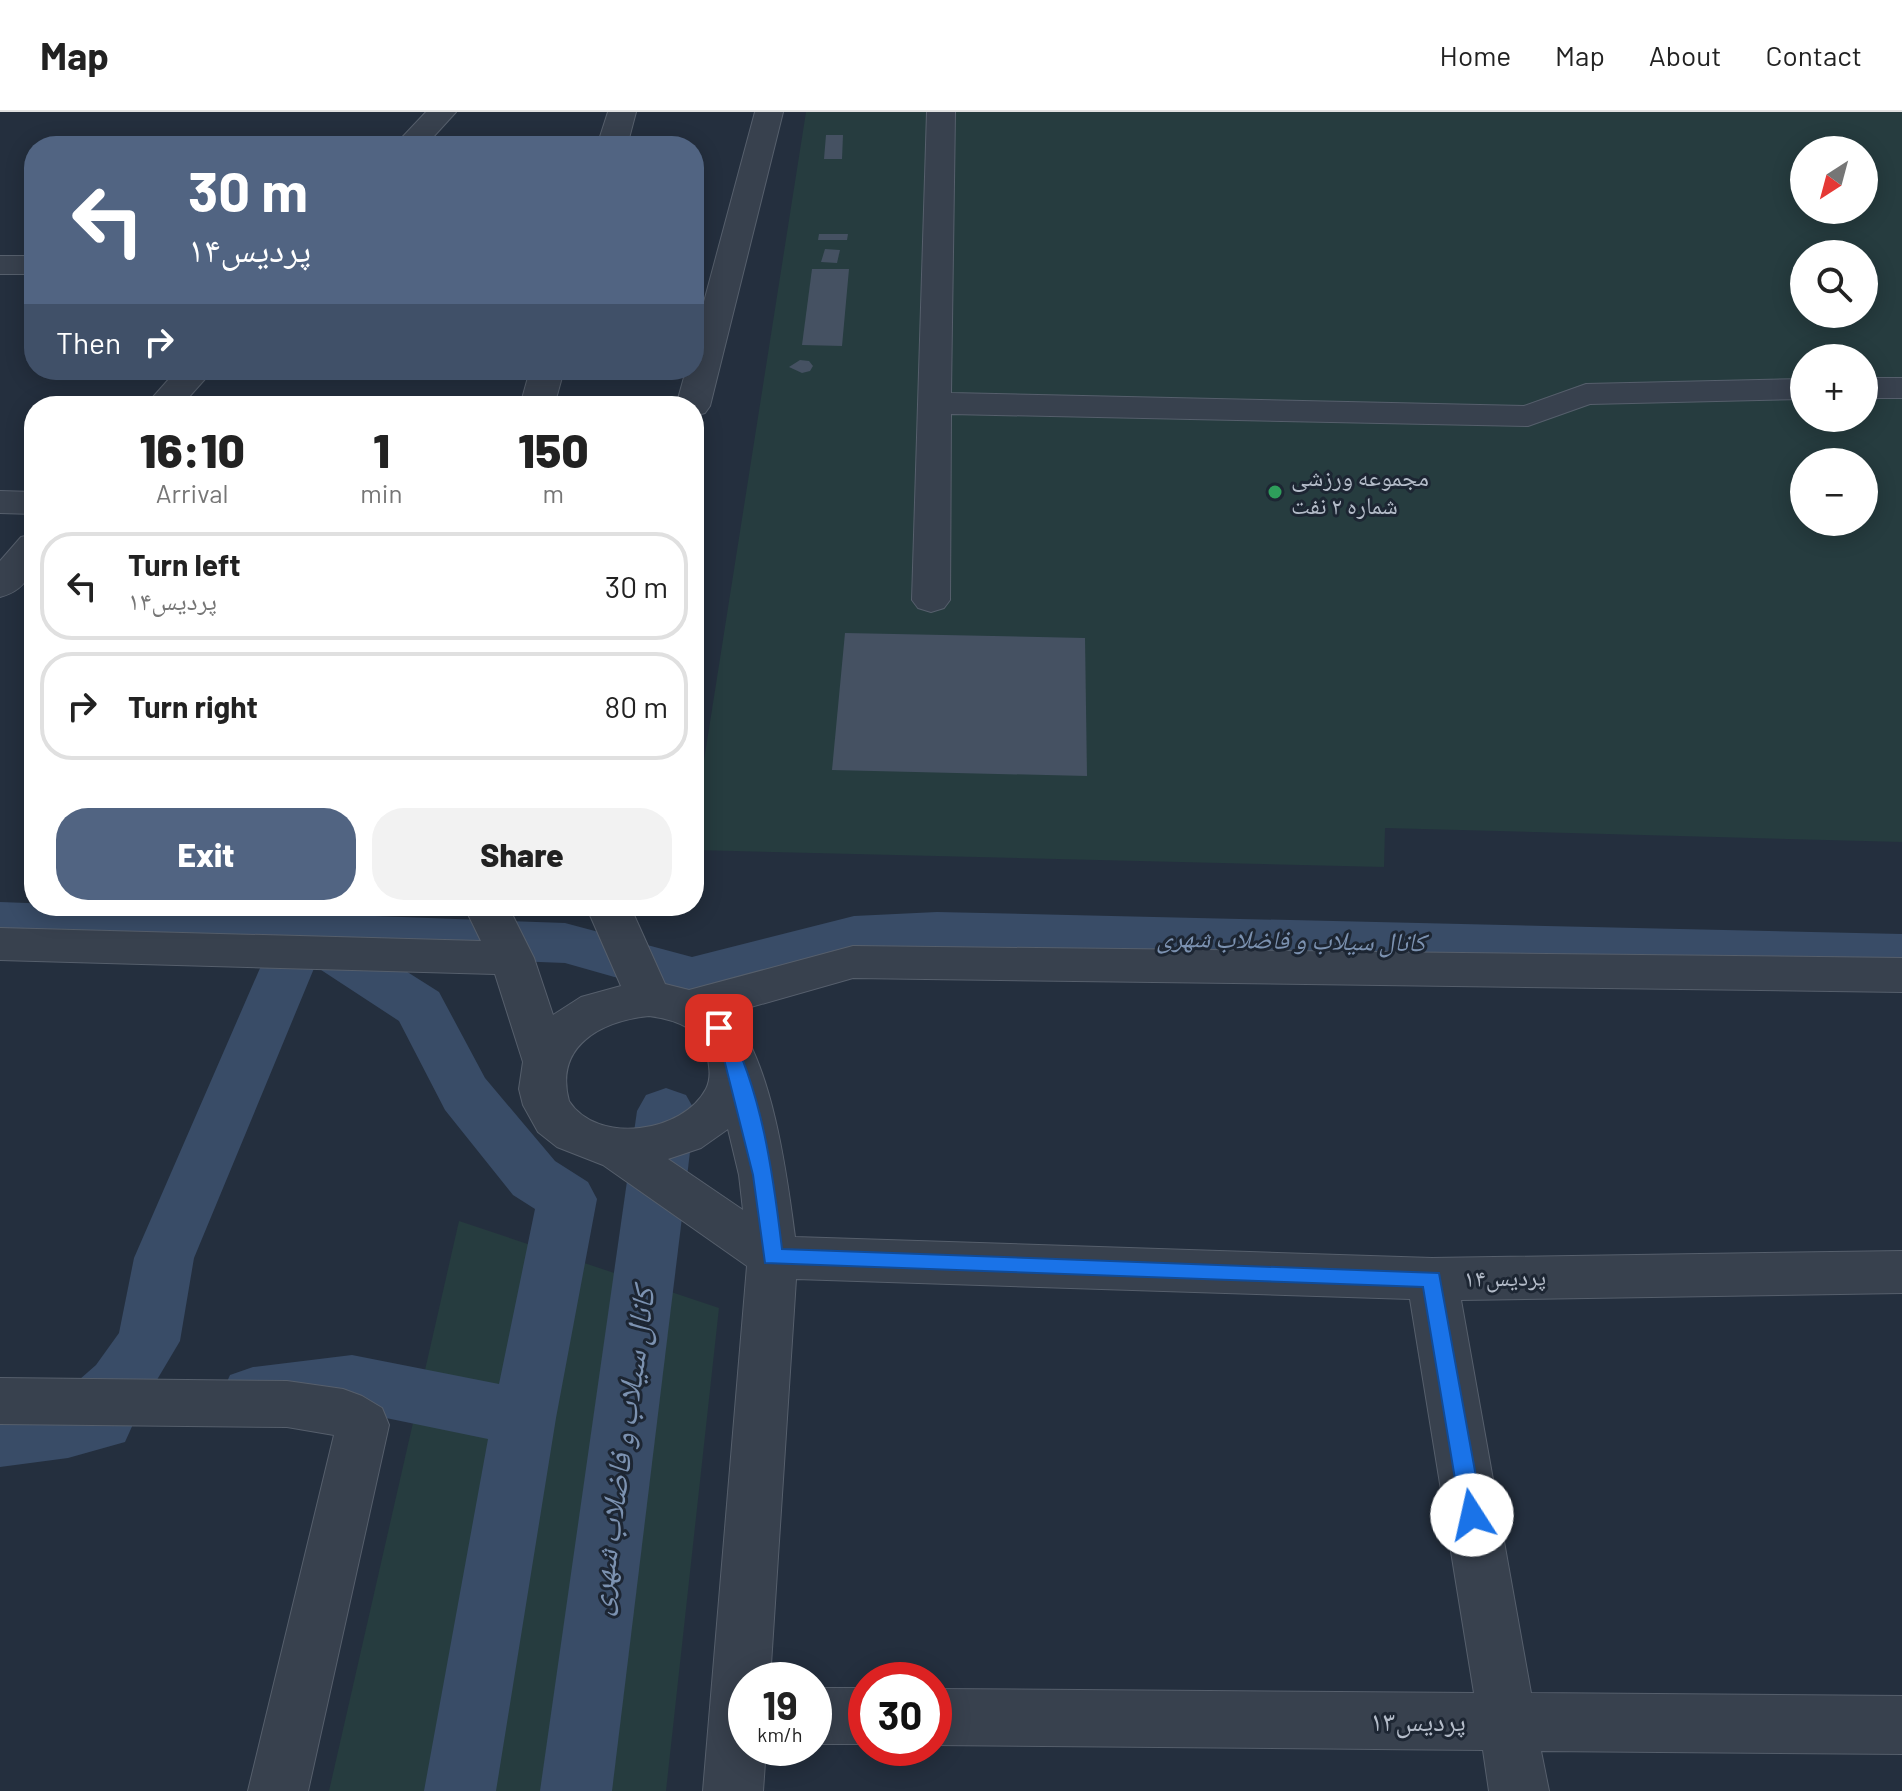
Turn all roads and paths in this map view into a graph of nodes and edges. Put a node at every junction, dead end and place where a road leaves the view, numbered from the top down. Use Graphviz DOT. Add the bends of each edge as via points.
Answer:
graph roads {
  1 [pos="442,112"];
  2 [pos="622,112"];
  3 [pos="769,112"];
  4 [pos="941,112"];
  5 [pos="419,136"];
  6 [pos="615,136"];
  7 [pos="0,265"];
  8 [pos="24,265"];
  9 [pos="704,363"];
  10 [pos="187,380"];
  11 [pos="1878,388"];
  12 [pos="1902,388"];
  13 [pos="1790,389"];
  14 [pos="171,396"];
  15 [pos="934,403"];
  16 [pos="0,502"];
  17 [pos="24,503"];
  18 [pos="24,559"];
  19 [pos="11,577"];
  20 [pos="931,600"];
  21 [pos="491,916"];
  22 [pos="614,916"];
  23 [pos="0,944"];
  24 [pos="512,958"];
  25 [pos="1902,975"];
  26 [pos="669,1003"];
  27 [pos="734,1059"];
  28 [pos="545,1060"];
  29 [pos="616,1149"];
  30 [pos="773,1257"];
  31 [pos="1902,1272"];
  32 [pos="1432,1279"];
  33 [pos="0,1401"];
  34 [pos="746,1662"];
  35 [pos="952,1717"];
  36 [pos="1507,1721"];
  37 [pos="1902,1725"];
  38 [pos="736,1766"];
  39 [pos="278,1791"];
  40 [pos="733,1791"];
  41 [pos="1519,1791"];
  1 -- 5 [label="street"];
  2 -- 6 [label="street"];
  3 -- 9 [label="street"];
  4 -- 15 [label="street"];
  7 -- 8 [label="street"];
  10 -- 14 [label="street"];
  11 -- 12 [label="street"];
  13 -- 15 [label="street" via="1586,394 1528,416"];
  15 -- 20 [label="street"];
  16 -- 17 [label="street"];
  18 -- 19 [label="street"];
  21 -- 24 [label="street"];
  22 -- 26 [label="street"];
  23 -- 24 [label="street"];
  24 -- 28 [label="street"];
  25 -- 26 [label="street" via="853,962"];
  26 -- 27 [label="street" via="719,1028"];
  26 -- 28 [label="street" via="618,1002 588,1013 563,1031"];
  27 -- 29 [label="street" via="729,1094 704,1124 663,1144"];
  27 -- 30 [label="street" via="763,1175"];
  28 -- 29 [label="street" via="542,1090 554,1118 580,1138"];
  29 -- 30 [label="street"];
  30 -- 32 [label="street, پردیس۱۴"];
  30 -- 34 [label="street"];
  31 -- 32 [label="street, پردیس۱۴"];
  32 -- 36 [label="street"];
  33 -- 39 [label="street" via="287,1404 343,1412 363,1425"];
  35 -- 36 [label="street, پردیس۱۳"];
  36 -- 37 [label="street, پردیس۱۳"];
  36 -- 41 [label="street"];
  38 -- 40 [label="street"];
}
